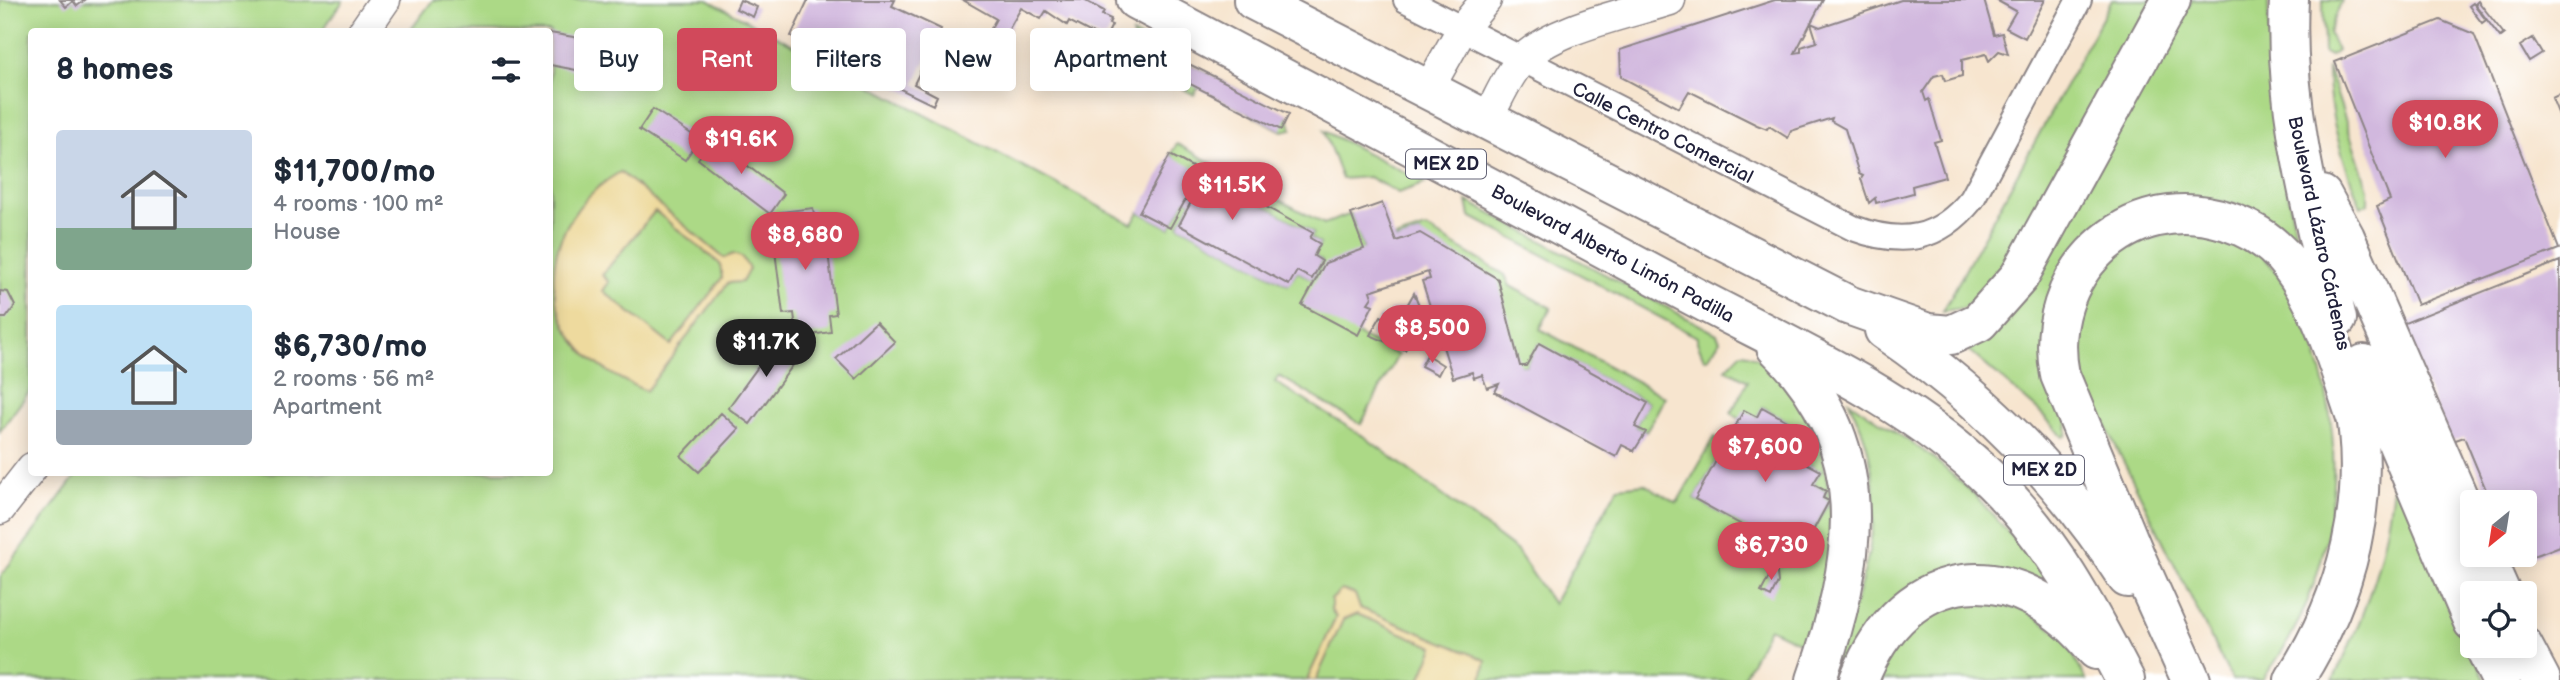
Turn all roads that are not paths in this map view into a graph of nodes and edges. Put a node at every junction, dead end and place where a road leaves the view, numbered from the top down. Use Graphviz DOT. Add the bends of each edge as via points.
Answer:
graph roads {
  1 [pos="385,0"];
  2 [pos="1136,0"];
  3 [pos="1254,0"];
  4 [pos="1406,0"];
  5 [pos="1486,0"];
  6 [pos="1670,0"];
  7 [pos="2079,0"];
  8 [pos="2171,0"];
  9 [pos="2289,0"];
  10 [pos="366,28"];
  11 [pos="1462,29"];
  12 [pos="1522,60"];
  13 [pos="1429,88"];
  14 [pos="1488,119"];
  15 [pos="2300,153"];
  16 [pos="2323,261"];
  17 [pos="1848,305"];
  18 [pos="1757,328"];
  19 [pos="2358,424"];
  20 [pos="28,473"];
  21 [pos="2460,501"];
  22 [pos="0,509"];
  23 [pos="2460,548"];
  24 [pos="2472,567"];
  25 [pos="2487,581"];
  26 [pos="2490,658"];
  27 [pos="2530,658"];
  28 [pos="1816,680"];
  29 [pos="1859,680"];
  30 [pos="2115,680"];
  31 [pos="2125,680"];
  32 [pos="2191,680"];
  33 [pos="2294,680"];
  34 [pos="2501,680"];
  35 [pos="2542,680"];
  1 -- 10 [label="street"];
  2 -- 18 [label="highway, Boulevard Alberto Limón Padilla / MEX 2D"];
  3 -- 13 [label="highway, MEX 2D"];
  4 -- 11 [label="street, Calle Centro Comercial"];
  5 -- 11 [label="street"];
  6 -- 12 [label="street" via="1567,33"];
  7 -- 12 [label="street, Calle Centro Comercial" via="1972,199 1947,225 1903,239 1880,238 1853,228"];
  8 -- 17 [label="highway" via="2019,276 1979,321 1951,335 1928,333"];
  9 -- 15 [label="highway, Boulevard Lázaro Cárdenas" via="2287,34"];
  11 -- 12 [label="street, Calle Centro Comercial"];
  11 -- 13 [label="street"];
  12 -- 14 [label="street"];
  13 -- 14 [label="highway, MEX 2D"];
  14 -- 17 [label="highway, MEX 2D"];
  15 -- 16 [label="highway, Boulevard Lázaro Cárdenas"];
  15 -- 21 [label="highway" via="2345,237"];
  16 -- 19 [label="highway, Boulevard Lázaro Cárdenas"];
  16 -- 23 [label="highway"];
  17 -- 32 [label="highway, MEX 2D" via="1955,383 2036,460 2113,557"];
  18 -- 28 [label="highway, MEX 2D" via="1823,402 1840,442 1848,485 1850,528 1844,574 1833,630"];
  18 -- 31 [label="highway, Boulevard Alberto Limón Padilla" via="1844,373 1906,412 1994,483 2065,569"];
  19 -- 32 [label="highway" via="2307,290 2280,253 2251,229 2193,213 2138,220 2110,240 2068,289 2058,316 2060,375"];
  19 -- 33 [label="highway" via="2358,518 2345,572 2327,622"];
  20 -- 22 [label="street"];
  24 -- 25 [label="highway"];
  26 -- 34 [label="highway"];
  27 -- 35 [label="highway"];
  29 -- 30 [label="highway" via="1887,625 1921,601 1962,583 2023,590 2051,605 2075,624"];
}
